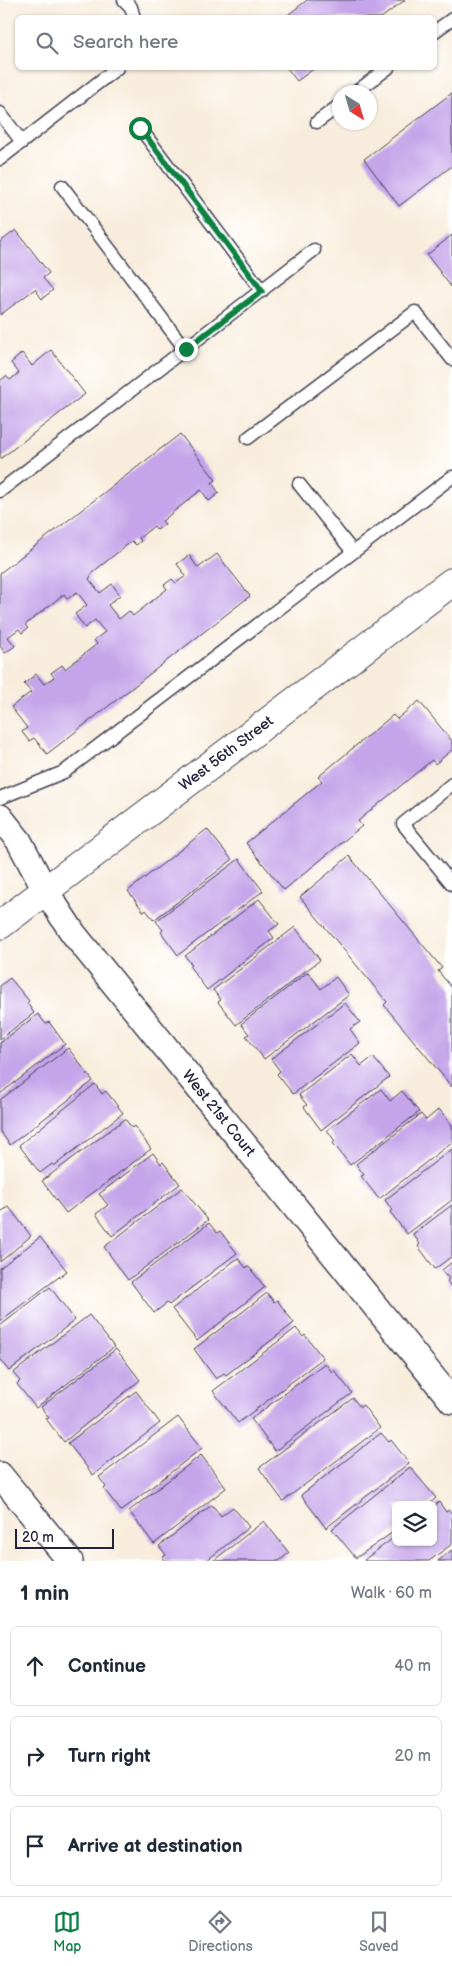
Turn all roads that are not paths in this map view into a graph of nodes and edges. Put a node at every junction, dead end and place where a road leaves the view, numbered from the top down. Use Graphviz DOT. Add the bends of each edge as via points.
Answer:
graph roads {
  1 [pos="124,0"];
  2 [pos="133,15"];
  3 [pos="452,18"];
  4 [pos="437,30"];
  5 [pos="115,70"];
  6 [pos="385,70"];
  7 [pos="365,85"];
  8 [pos="332,111"];
  9 [pos="0,113"];
  10 [pos="318,122"];
  11 [pos="140,128"];
  12 [pos="22,142"];
  13 [pos="0,159"];
  14 [pos="62,186"];
  15 [pos="314,250"];
  16 [pos="262,291"];
  17 [pos="186,349"];
  18 [pos="452,359"];
  19 [pos="248,438"];
  20 [pos="452,477"];
  21 [pos="299,484"];
  22 [pos="0,491"];
  23 [pos="353,552"];
  24 [pos="452,582"];
  25 [pos="452,784"];
  26 [pos="0,798"];
  27 [pos="0,817"];
  28 [pos="452,884"];
  29 [pos="45,890"];
  30 [pos="0,925"];
  31 [pos="452,1401"];
  32 [pos="0,1475"];
  33 [pos="70,1561"];
  1 -- 2 [label="lane"];
  3 -- 4 [label="lane"];
  5 -- 12 [label="lane"];
  6 -- 7 [label="lane"];
  8 -- 10 [label="lane"];
  9 -- 12 [label="lane"];
  11 -- 16 [label="lane"];
  12 -- 13 [label="lane"];
  14 -- 17 [label="lane"];
  15 -- 16 [label="lane"];
  16 -- 17 [label="lane"];
  17 -- 22 [label="lane"];
  18 -- 19 [label="lane" via="414,312"];
  20 -- 23 [label="lane"];
  21 -- 23 [label="lane"];
  23 -- 26 [label="lane" via="64,772"];
  24 -- 29 [label="street, West 56th Street"];
  25 -- 28 [label="lane" via="403,824"];
  27 -- 29 [label="street, West 21st Court" via="19,841"];
  29 -- 30 [label="street, West 56th Street"];
  29 -- 31 [label="street, West 21st Court" via="73,933"];
  32 -- 33 [label="street"];
}
